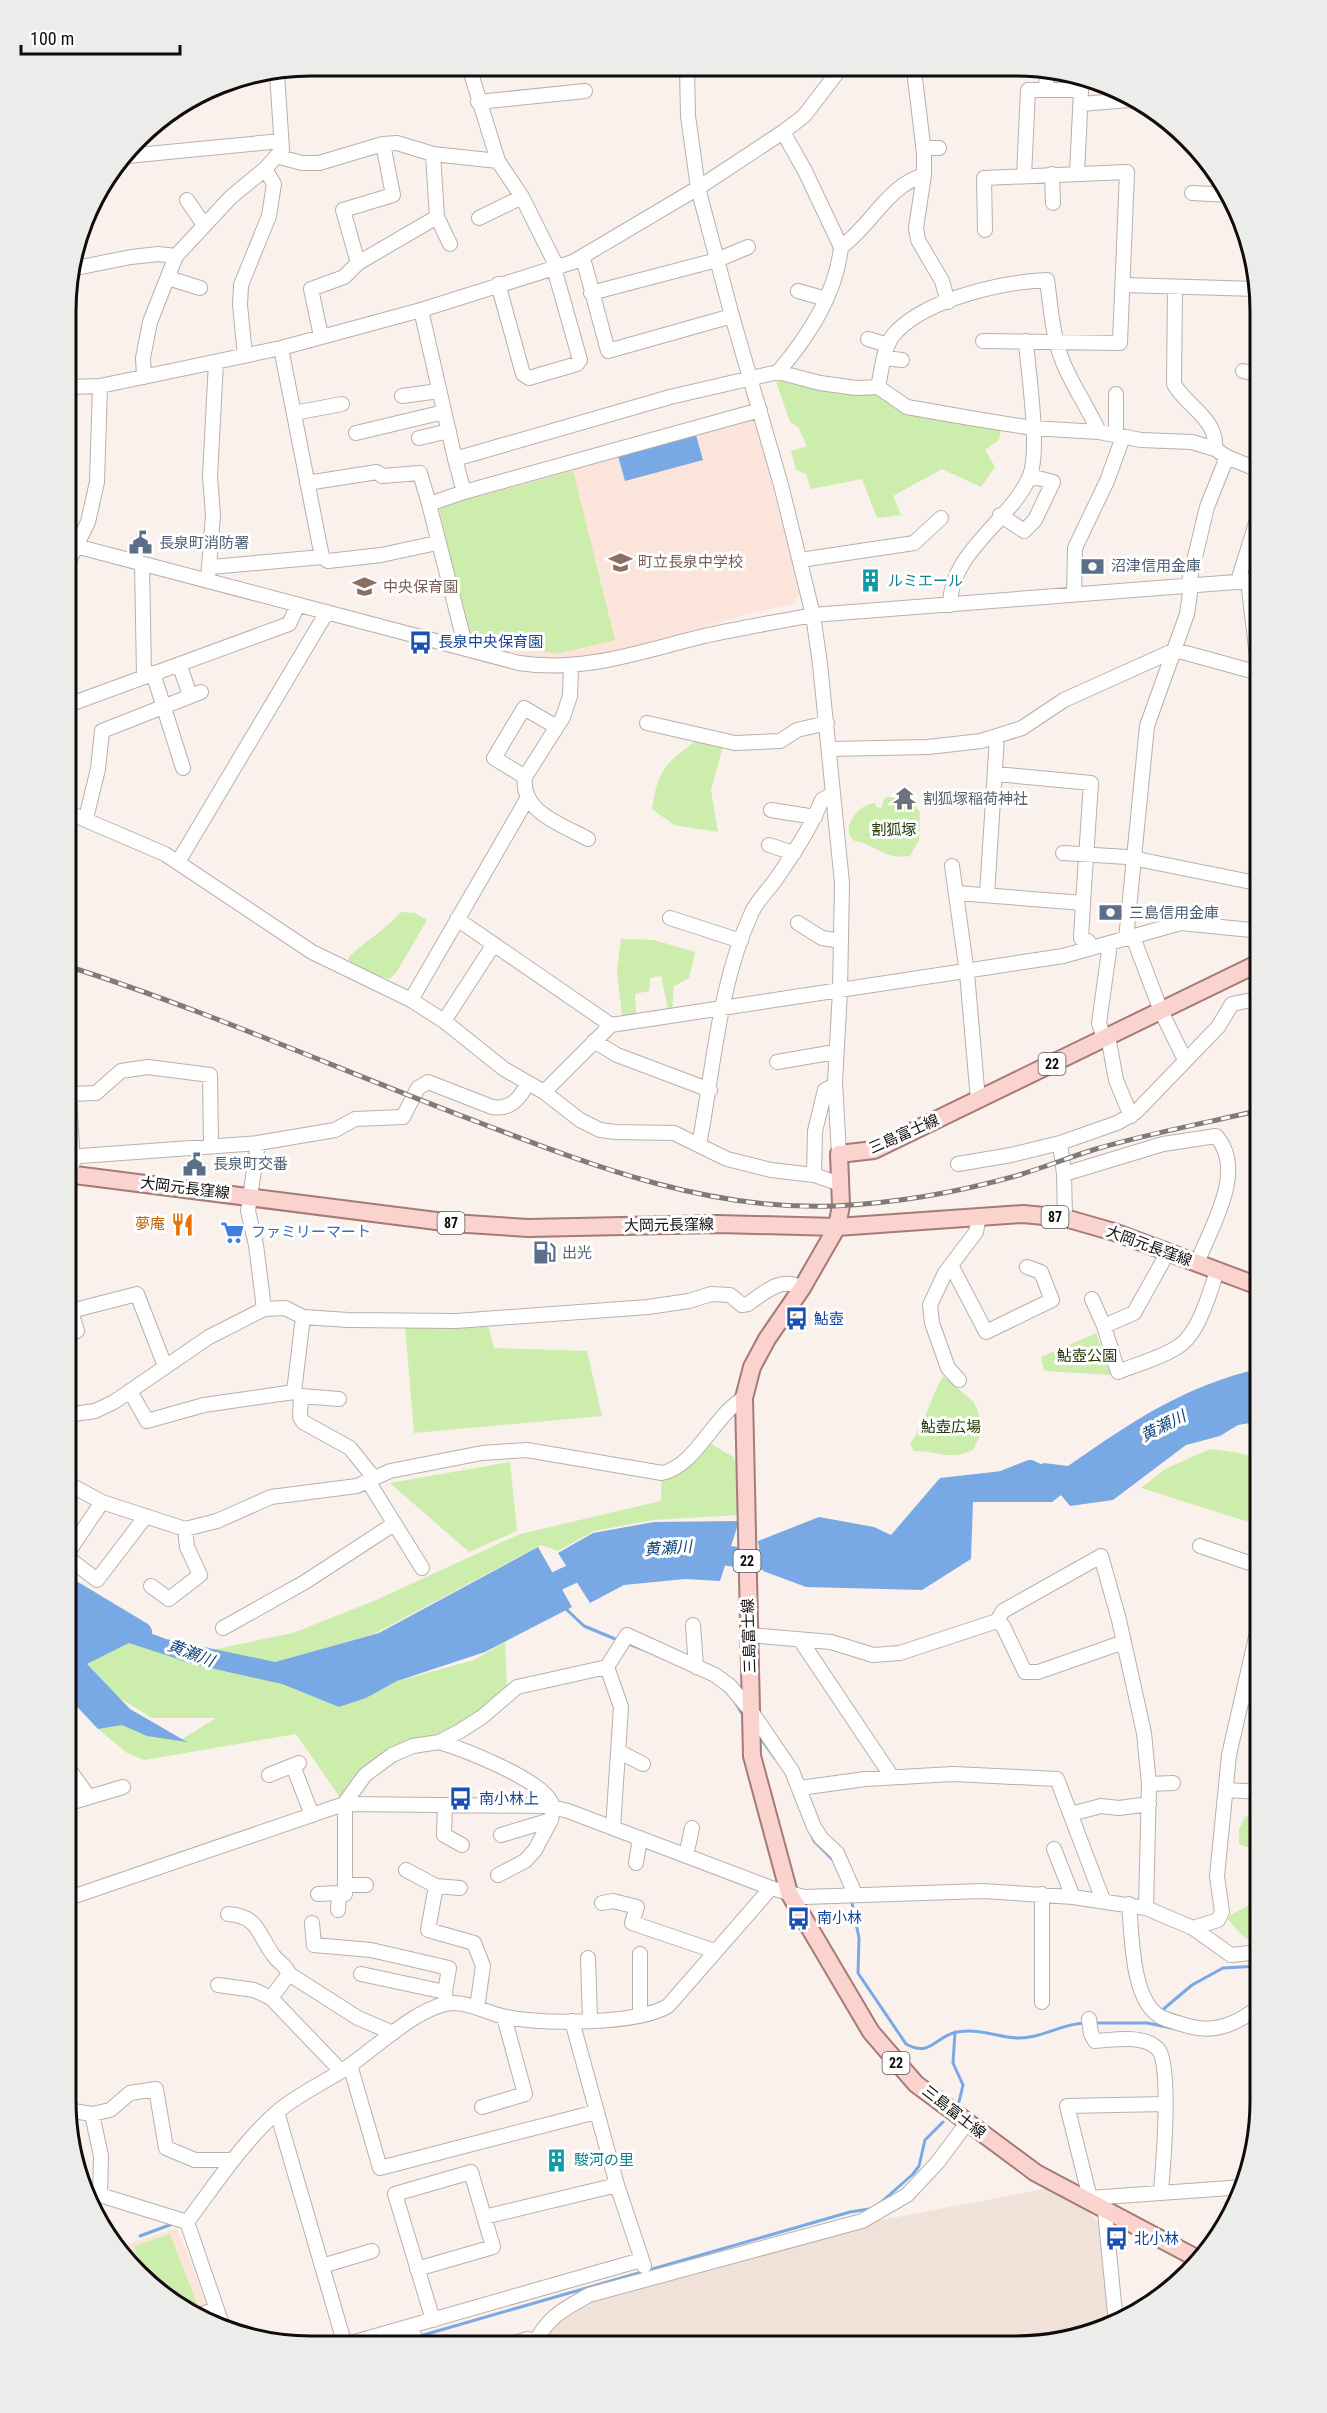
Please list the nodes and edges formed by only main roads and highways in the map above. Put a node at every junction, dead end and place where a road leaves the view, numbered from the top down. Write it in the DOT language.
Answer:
graph roads {
  1 [pos="1250,967"];
  2 [pos="76,1175"];
  3 [pos="837,1227"];
  4 [pos="1250,1283"];
  5 [pos="1193,2256"];
  1 -- 3 [label="main road, 三島富士線 / 22"];
  2 -- 3 [label="main road, 大岡元長窪線 / 87"];
  3 -- 4 [label="main road, 大岡元長窪線 / 87"];
  3 -- 5 [label="main road, 三島富士線 / 22"];
}
